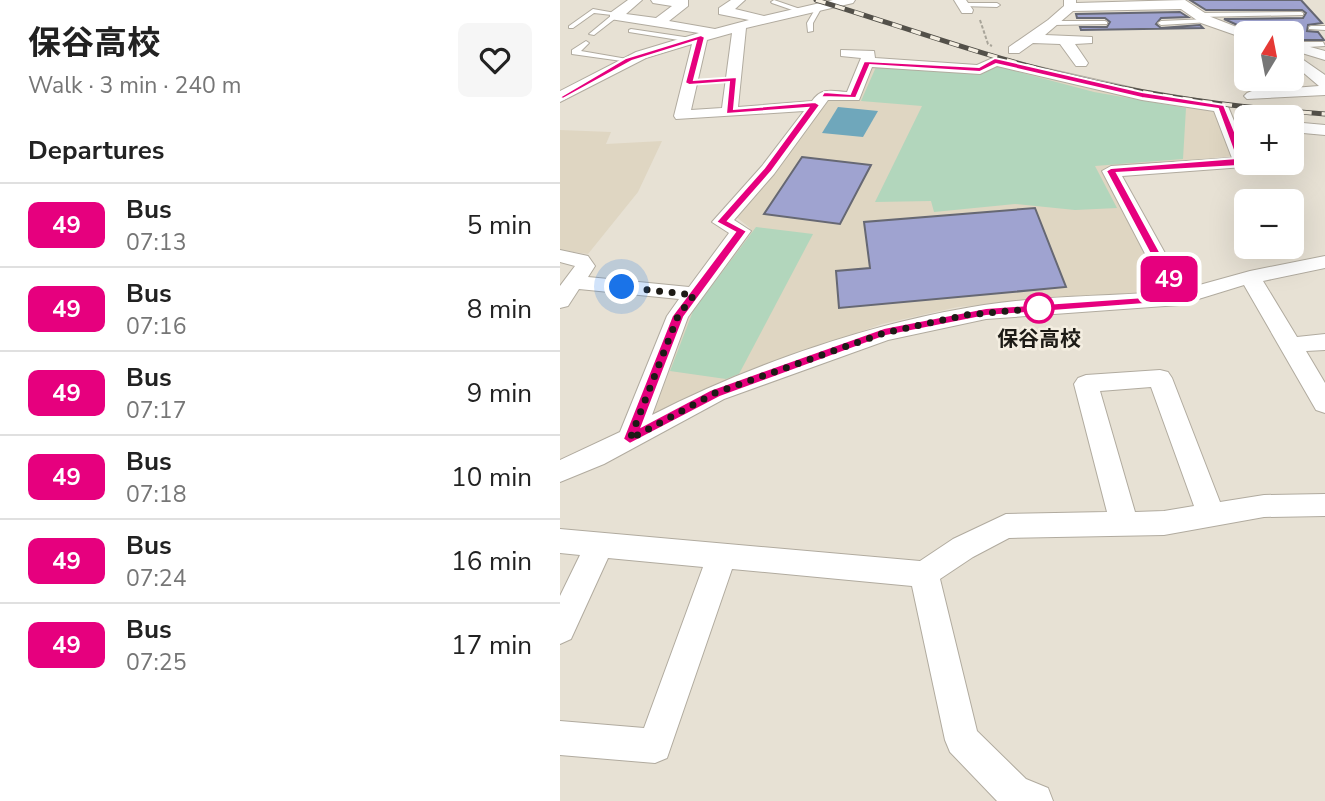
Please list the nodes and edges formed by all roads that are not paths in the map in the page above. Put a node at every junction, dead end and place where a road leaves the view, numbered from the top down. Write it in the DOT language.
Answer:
graph roads {
  1 [pos="636,0"];
  2 [pos="657,0"];
  3 [pos="739,0"];
  4 [pos="849,0"];
  5 [pos="774,2"];
  6 [pos="1179,2"];
  7 [pos="1070,3"];
  8 [pos="963,5"];
  9 [pos="997,5"];
  10 [pos="1235,5"];
  11 [pos="819,7"];
  12 [pos="801,11"];
  13 [pos="1240,14"];
  14 [pos="1301,14"];
  15 [pos="616,15"];
  16 [pos="1203,18"];
  17 [pos="767,19"];
  18 [pos="657,23"];
  19 [pos="1053,23"];
  20 [pos="1105,23"];
  21 [pos="1161,23"];
  22 [pos="740,26"];
  23 [pos="571,27"];
  24 [pos="1311,28"];
  25 [pos="1325,28"];
  26 [pos="1234,30"];
  27 [pos="631,31"];
  28 [pos="810,31"];
  29 [pos="718,32"];
  30 [pos="592,34"];
  31 [pos="696,38"];
  32 [pos="1030,39"];
  33 [pos="1064,39"];
  34 [pos="1087,40"];
  35 [pos="586,43"];
  36 [pos="1007,49"];
  37 [pos="1318,59"];
  38 [pos="629,60"];
  39 [pos="1081,63"];
  40 [pos="734,79"];
  41 [pos="689,83"];
  42 [pos="1325,83"];
  43 [pos="560,88"];
  44 [pos="577,90"];
  45 [pos="1325,90"];
  46 [pos="1252,96"];
  47 [pos="560,97"];
  48 [pos="815,105"];
  49 [pos="729,112"];
  50 [pos="1304,128"];
  51 [pos="1325,130"];
  52 [pos="560,256"];
  53 [pos="1325,262"];
  54 [pos="1250,277"];
  55 [pos="573,282"];
  56 [pos="694,295"];
  57 [pos="1179,298"];
  58 [pos="560,301"];
  59 [pos="1325,342"];
  60 [pos="1291,345"];
  61 [pos="1325,404"];
  62 [pos="630,439"];
  63 [pos="560,471"];
  64 [pos="1322,510"];
  65 [pos="1211,514"];
  66 [pos="1124,524"];
  67 [pos="560,541"];
  68 [pos="599,545"];
  69 [pos="722,555"];
  70 [pos="924,574"];
  71 [pos="560,629"];
  72 [pos="560,738"];
  73 [pos="1021,798"];
  1 -- 15 [label="street"];
  2 -- 18 [label="street"];
  3 -- 17 [label="street"];
  4 -- 11 [label="street"];
  5 -- 12 [label="lane"];
  6 -- 7 [label="street"];
  6 -- 16 [label="street"];
  7 -- 19 [label="street"];
  8 -- 9 [label="lane"];
  10 -- 13 [label="lane"];
  11 -- 12 [label="street"];
  11 -- 28 [label="lane"];
  12 -- 17 [label="street"];
  13 -- 14 [label="lane"];
  13 -- 16 [label="lane"];
  15 -- 18 [label="street"];
  15 -- 23 [label="lane"];
  15 -- 30 [label="lane"];
  16 -- 21 [label="lane"];
  16 -- 26 [label="street"];
  17 -- 22 [label="street"];
  18 -- 29 [label="street"];
  19 -- 20 [label="lane"];
  19 -- 32 [label="street"];
  22 -- 29 [label="street"];
  22 -- 40 [label="street"];
  24 -- 25 [label="lane"];
  27 -- 31 [label="lane"];
  29 -- 31 [label="street"];
  31 -- 38 [label="street"];
  31 -- 41 [label="street"];
  32 -- 33 [label="street"];
  32 -- 36 [label="street"];
  33 -- 34 [label="street"];
  33 -- 39 [label="street"];
  35 -- 38 [label="lane"];
  37 -- 42 [label="street"];
  38 -- 44 [label="street"];
  40 -- 41 [label="street"];
  40 -- 49 [label="street"];
  41 -- 49 [label="street"];
  43 -- 44 [label="lane"];
  44 -- 47 [label="street"];
  45 -- 46 [label="street"];
  48 -- 49 [label="street"];
  48 -- 56 [label="street"];
  48 -- 57 [label="street"];
  50 -- 51 [label="street"];
  52 -- 55 [label="street"];
  53 -- 54 [label="street"];
  54 -- 57 [label="street"];
  54 -- 60 [label="street"];
  55 -- 56 [label="street"];
  55 -- 58 [label="street"];
  56 -- 62 [label="street"];
  57 -- 62 [label="street"];
  59 -- 60 [label="street"];
  60 -- 61 [label="street"];
  62 -- 63 [label="street"];
  64 -- 65 [label="street"];
  65 -- 66 [label="street"];
  65 -- 66 [label="street"];
  66 -- 70 [label="street"];
  67 -- 68 [label="street"];
  68 -- 69 [label="street"];
  68 -- 71 [label="street"];
  69 -- 70 [label="street"];
  69 -- 72 [label="street"];
  70 -- 73 [label="street"];
}
